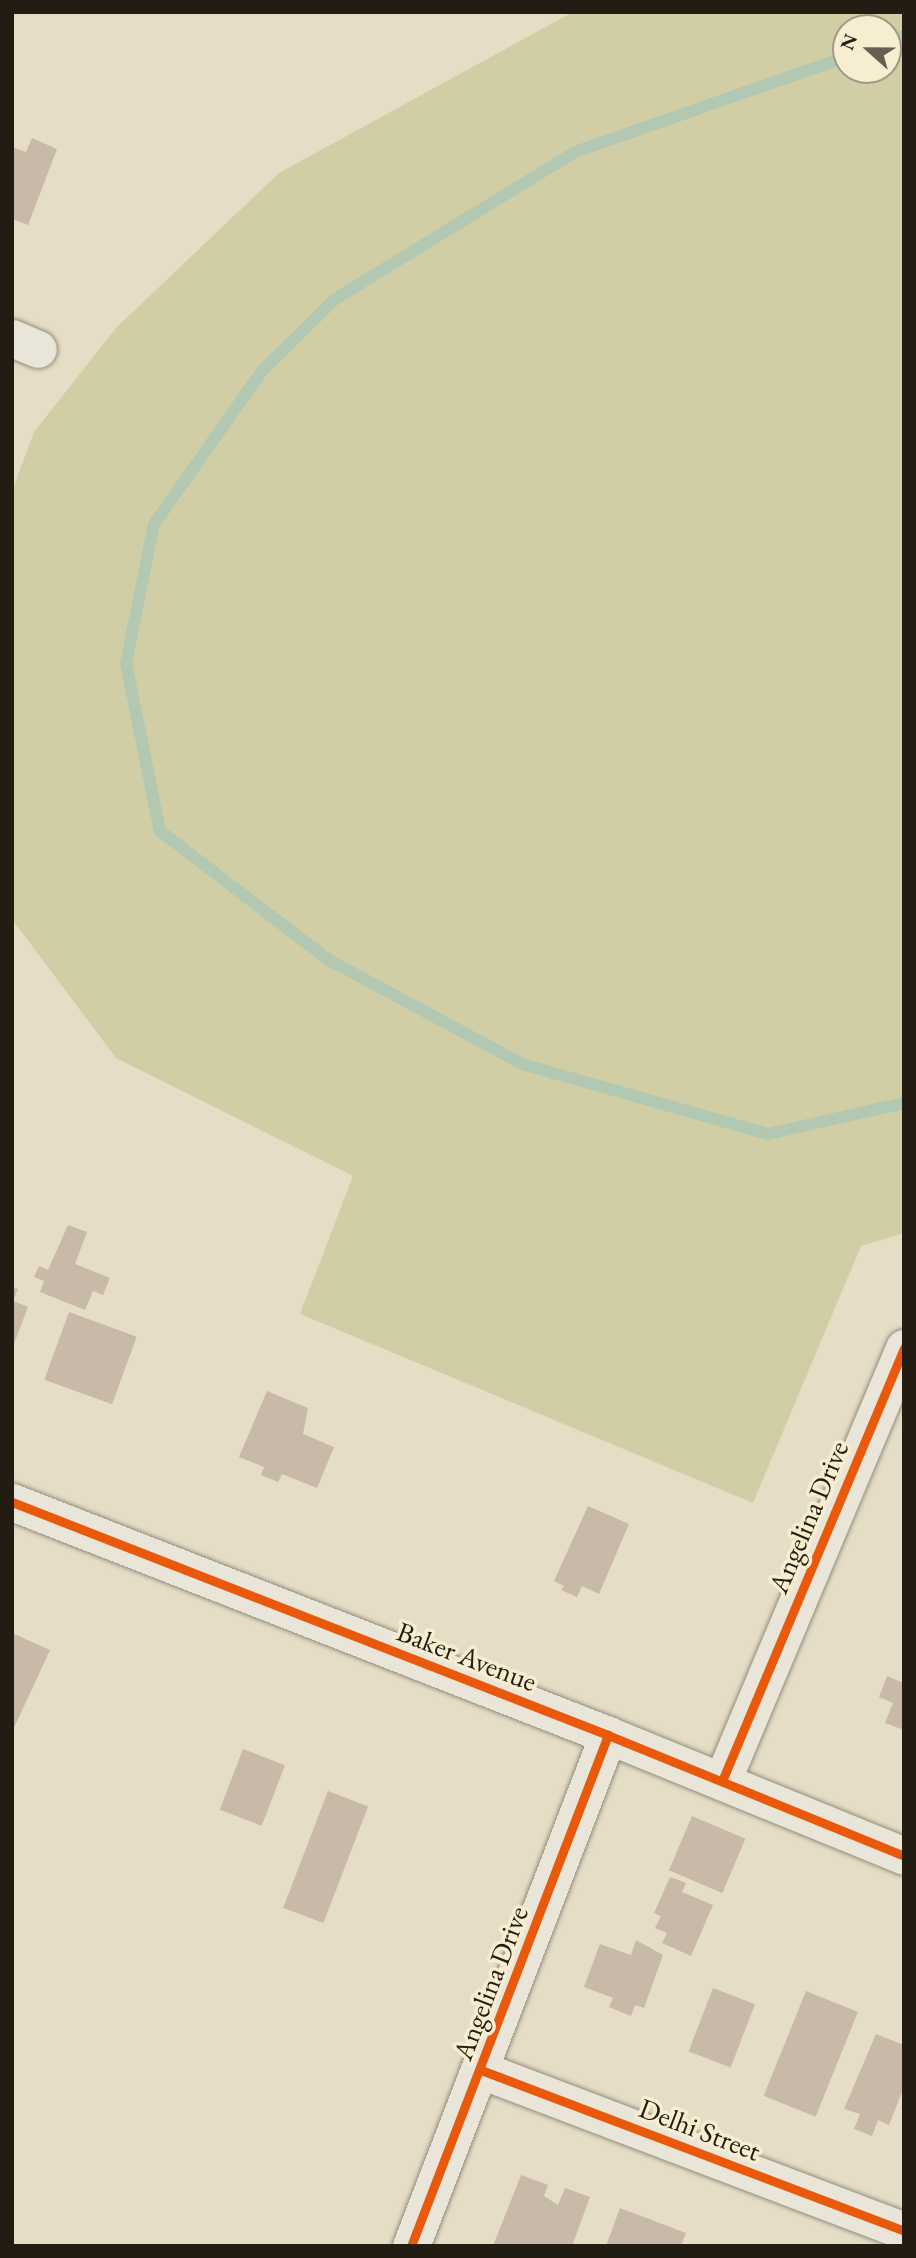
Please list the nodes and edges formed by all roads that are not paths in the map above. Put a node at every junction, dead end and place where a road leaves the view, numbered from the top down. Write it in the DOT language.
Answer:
graph roads {
  1 [pos="904,1348"];
  2 [pos="12,1502"];
  3 [pos="608,1735"];
  4 [pos="722,1781"];
  5 [pos="904,1856"];
  6 [pos="481,2070"];
  7 [pos="904,2231"];
  8 [pos="411,2246"];
  1 -- 4 [label="street, Angelina Drive"];
  2 -- 3 [label="street, Baker Avenue"];
  3 -- 4 [label="street, Baker Avenue"];
  3 -- 6 [label="street, Angelina Drive"];
  4 -- 5 [label="street, Baker Avenue"];
  6 -- 7 [label="street, Delhi Street"];
  6 -- 8 [label="street, Angelina Drive"];
}
